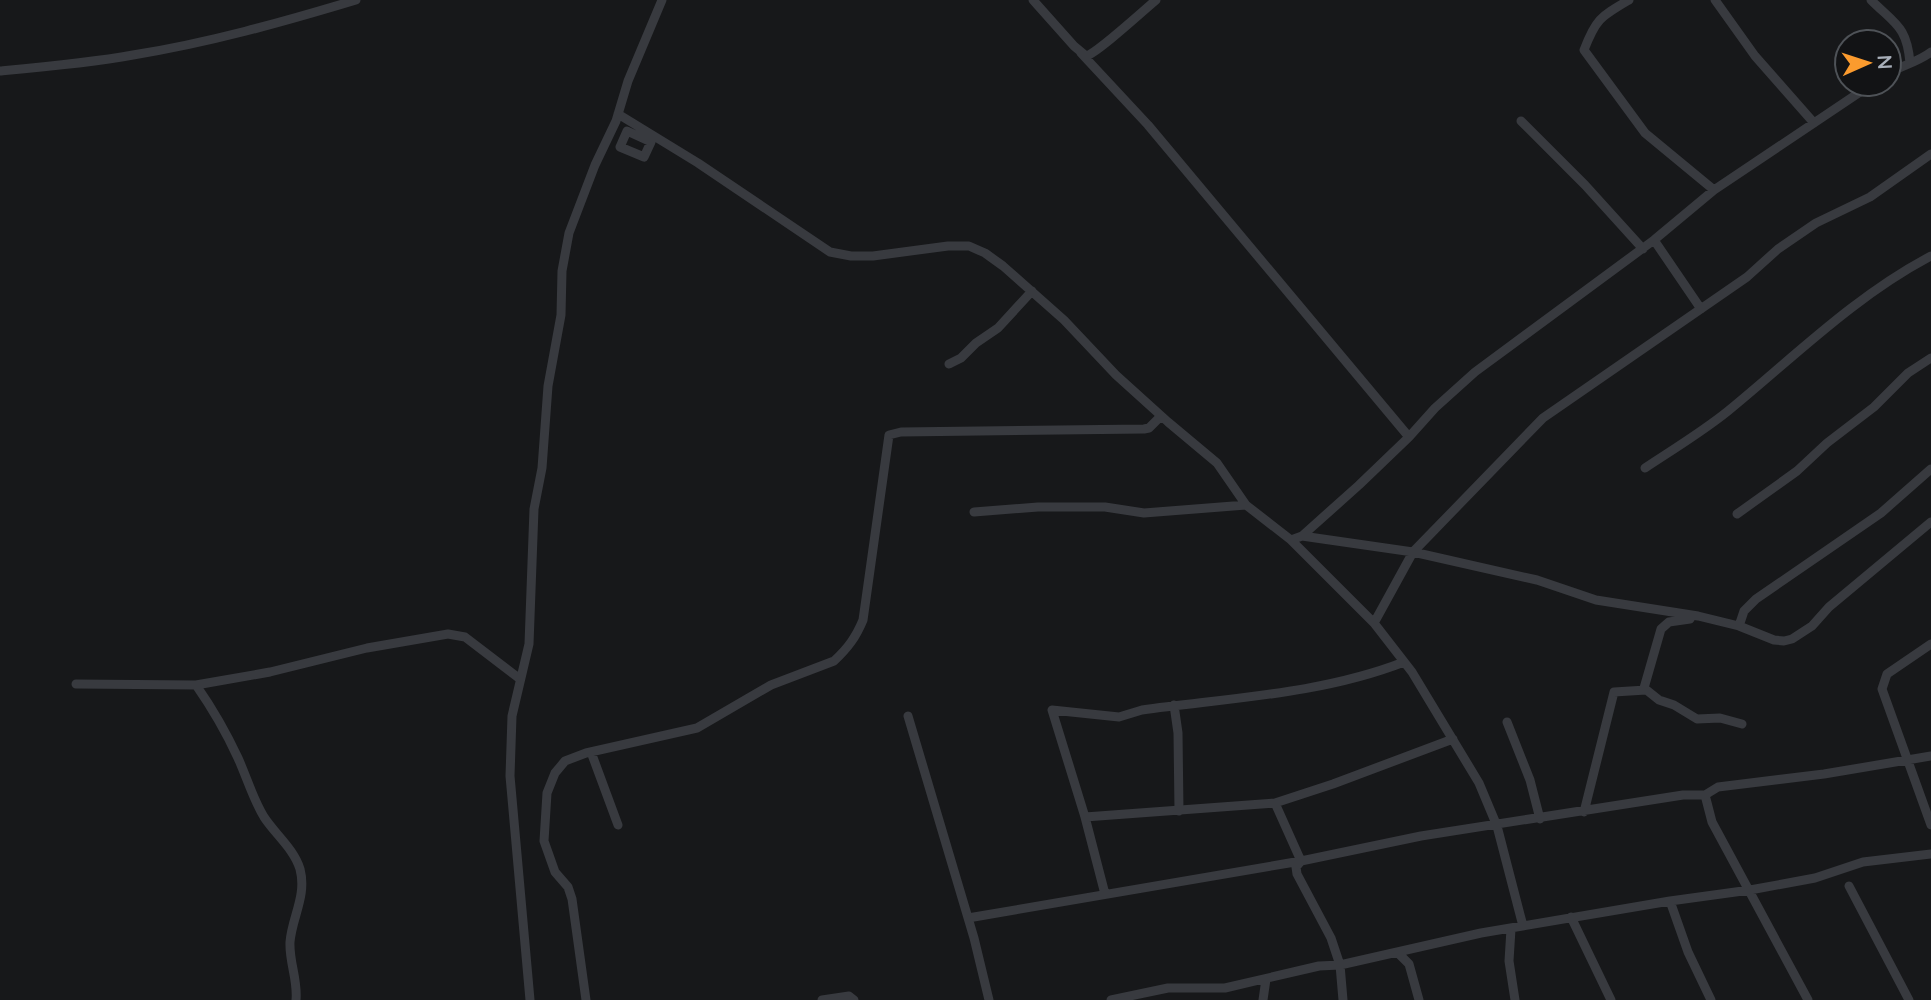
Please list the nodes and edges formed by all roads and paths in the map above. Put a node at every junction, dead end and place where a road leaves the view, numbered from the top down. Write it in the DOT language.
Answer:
graph roads {
  1 [pos="356,0"];
  2 [pos="662,0"];
  3 [pos="1033,0"];
  4 [pos="1156,0"];
  5 [pos="1629,0"];
  6 [pos="1715,0"];
  7 [pos="1871,0"];
  8 [pos="1931,52"];
  9 [pos="1081,53"];
  10 [pos="1910,63"];
  11 [pos="1903,66"];
  12 [pos="0,71"];
  13 [pos="1851,98"];
  14 [pos="618,114"];
  15 [pos="1521,121"];
  16 [pos="1814,123"];
  17 [pos="1931,154"];
  18 [pos="1714,190"];
  19 [pos="1654,240"];
  20 [pos="1643,248"];
  21 [pos="1931,256"];
  22 [pos="1032,291"];
  23 [pos="1701,309"];
  24 [pos="1931,358"];
  25 [pos="949,364"];
  26 [pos="1161,416"];
  27 [pos="1409,437"];
  28 [pos="1645,468"];
  29 [pos="1931,469"];
  30 [pos="1246,505"];
  31 [pos="974,512"];
  32 [pos="1737,514"];
  33 [pos="1931,522"];
  34 [pos="1301,536"];
  35 [pos="1290,540"];
  36 [pos="1412,552"];
  37 [pos="1702,617"];
  38 [pos="1374,622"];
  39 [pos="1739,626"];
  40 [pos="1931,644"];
  41 [pos="1404,662"];
  42 [pos="520,678"];
  43 [pos="76,684"];
  44 [pos="196,685"];
  45 [pos="1646,690"];
  46 [pos="1174,705"];
  47 [pos="908,716"];
  48 [pos="1507,722"];
  49 [pos="1742,724"];
  50 [pos="1453,739"];
  51 [pos="591,752"];
  52 [pos="1931,755"];
  53 [pos="1908,760"];
  54 [pos="1705,795"];
  55 [pos="1275,803"];
  56 [pos="1179,811"];
  57 [pos="1584,812"];
  58 [pos="1085,817"];
  59 [pos="1540,819"];
  60 [pos="618,825"];
  61 [pos="1931,825"];
  62 [pos="1497,826"];
  63 [pos="1931,854"];
  64 [pos="1301,860"];
  65 [pos="1849,886"];
  66 [pos="1750,890"];
  67 [pos="1105,894"];
  68 [pos="1670,901"];
  69 [pos="1572,917"];
  70 [pos="968,918"];
  71 [pos="1523,926"];
  72 [pos="1511,929"];
  73 [pos="1415,948"];
  74 [pos="1398,953"];
  75 [pos="1409,964"];
  76 [pos="1339,965"];
  77 [pos="1266,979"];
  78 [pos="296,1000"];
  79 [pos="530,1000"];
  80 [pos="586,1000"];
  81 [pos="822,1000"];
  82 [pos="854,1000"];
  83 [pos="989,1000"];
  84 [pos="1111,1000"];
  85 [pos="1263,1000"];
  86 [pos="1343,1000"];
  87 [pos="1419,1000"];
  88 [pos="1515,1000"];
  89 [pos="1611,1000"];
  90 [pos="1711,1000"];
  91 [pos="1808,1000"];
  92 [pos="1909,1000"];
  1 -- 12 [label="street"];
  2 -- 14 [label="street"];
  3 -- 9 [label="street"];
  4 -- 9 [label="street"];
  5 -- 18 [label="street"];
  6 -- 16 [label="street"];
  7 -- 10 [label="street"];
  8 -- 10 [label="street"];
  9 -- 27 [label="street"];
  10 -- 11 [label="street"];
  13 -- 16 [label="street"];
  14 -- 22 [label="street"];
  14 -- 42 [label="street"];
  15 -- 20 [label="street"];
  16 -- 18 [label="street"];
  17 -- 23 [label="street"];
  18 -- 19 [label="street"];
  19 -- 20 [label="street"];
  19 -- 23 [label="street"];
  20 -- 27 [label="street"];
  21 -- 28 [label="street"];
  22 -- 25 [label="street"];
  22 -- 26 [label="street"];
  23 -- 36 [label="street"];
  24 -- 32 [label="street"];
  26 -- 30 [label="street"];
  26 -- 51 [label="street"];
  27 -- 34 [label="street"];
  29 -- 39 [label="street"];
  30 -- 31 [label="street"];
  30 -- 35 [label="street"];
  33 -- 39 [label="street"];
  34 -- 35 [label="street"];
  34 -- 36 [label="street"];
  35 -- 38 [label="street"];
  36 -- 37 [label="street"];
  36 -- 38 [label="street"];
  37 -- 39 [label="street"];
  37 -- 45 [label="street"];
  38 -- 41 [label="street"];
  40 -- 53 [label="street"];
  41 -- 46 [label="street"];
  41 -- 50 [label="street"];
  42 -- 44 [label="street"];
  42 -- 79 [label="street"];
  43 -- 44 [label="street"];
  44 -- 78 [label="street"];
  45 -- 49 [label="street"];
  45 -- 57 [label="street"];
  46 -- 56 [label="street"];
  46 -- 58 [label="street"];
  47 -- 70 [label="street"];
  48 -- 59 [label="street"];
  50 -- 55 [label="street"];
  50 -- 62 [label="street"];
  51 -- 60 [label="street"];
  51 -- 80 [label="street"];
  52 -- 53 [label="street"];
  53 -- 54 [label="street"];
  53 -- 61 [label="street"];
  54 -- 57 [label="street"];
  54 -- 66 [label="street"];
  55 -- 56 [label="street"];
  55 -- 64 [label="street"];
  56 -- 58 [label="street"];
  57 -- 59 [label="street"];
  58 -- 67 [label="street"];
  59 -- 62 [label="street"];
  62 -- 64 [label="street"];
  62 -- 71 [label="street"];
  63 -- 66 [label="street"];
  64 -- 67 [label="street"];
  64 -- 76 [label="street"];
  65 -- 92 [label="street"];
  66 -- 68 [label="street"];
  66 -- 91 [label="street"];
  67 -- 70 [label="street"];
  68 -- 69 [label="street"];
  68 -- 90 [label="street"];
  69 -- 71 [label="street"];
  69 -- 89 [label="street"];
  70 -- 83 [label="street"];
  71 -- 72 [label="street"];
  72 -- 73 [label="street"];
  72 -- 88 [label="street"];
  73 -- 74 [label="street"];
  73 -- 75 [label="street"];
  74 -- 75 [label="street"];
  74 -- 76 [label="street"];
  75 -- 87 [label="street"];
  76 -- 77 [label="street"];
  76 -- 86 [label="street"];
  77 -- 84 [label="street"];
  77 -- 85 [label="street"];
  81 -- 82 [label="street"];
}
